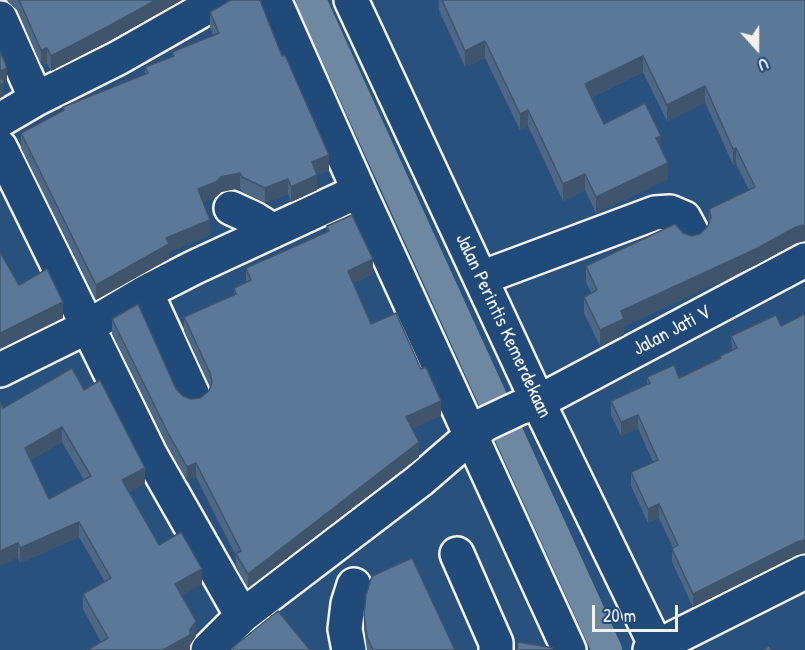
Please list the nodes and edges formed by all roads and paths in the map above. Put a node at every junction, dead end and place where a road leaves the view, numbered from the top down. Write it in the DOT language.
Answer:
graph roads {
  1 [pos="220,0"];
  2 [pos="274,0"];
  3 [pos="351,0"];
  4 [pos="0,18"];
  5 [pos="36,99"];
  6 [pos="0,120"];
  7 [pos="0,147"];
  8 [pos="359,191"];
  9 [pos="231,208"];
  10 [pos="272,230"];
  11 [pos="692,232"];
  12 [pos="805,260"];
  13 [pos="481,278"];
  14 [pos="716,284"];
  15 [pos="146,292"];
  16 [pos="87,327"];
  17 [pos="0,370"];
  18 [pos="193,395"];
  19 [pos="530,400"];
  20 [pos="478,430"];
  21 [pos="457,554"];
  22 [pos="805,572"];
  23 [pos="354,585"];
  24 [pos="242,616"];
  25 [pos="655,649"];
  26 [pos="208,650"];
  27 [pos="349,650"];
  28 [pos="496,650"];
  29 [pos="569,650"];
  1 -- 5 [label="street"];
  2 -- 8 [label="street"];
  3 -- 13 [label="street, Jalan Perintis Kemerdekaan"];
  4 -- 5 [label="street"];
  5 -- 6 [label="street"];
  7 -- 16 [label="street"];
  8 -- 10 [label="street"];
  8 -- 20 [label="street"];
  9 -- 10 [label="street"];
  10 -- 15 [label="street"];
  11 -- 13 [label="street"];
  12 -- 19 [label="street, Jalan Jati V"];
  13 -- 19 [label="street, Jalan Perintis Kemerdekaan"];
  14 -- 19 [label="street"];
  15 -- 16 [label="street"];
  15 -- 18 [label="street"];
  16 -- 17 [label="street"];
  16 -- 24 [label="street"];
  19 -- 20 [label="street"];
  19 -- 25 [label="street, Jalan Perintis Kemerdekaan"];
  20 -- 24 [label="street"];
  20 -- 29 [label="street"];
  21 -- 28 [label="street"];
  22 -- 25 [label="street"];
  23 -- 27 [label="street"];
  24 -- 26 [label="street"];
}
